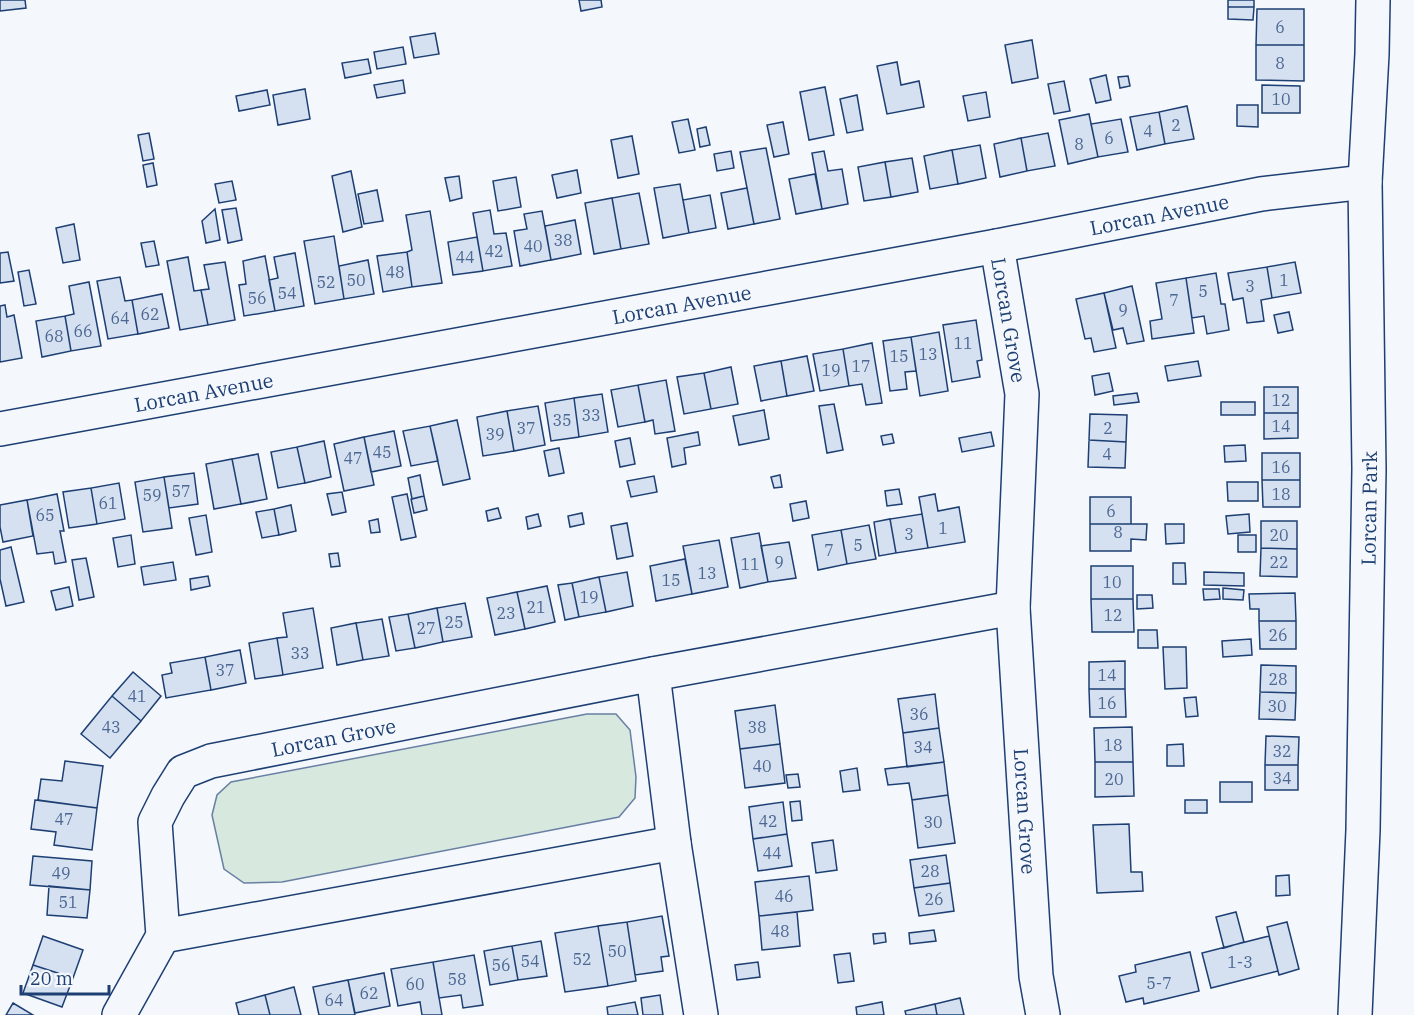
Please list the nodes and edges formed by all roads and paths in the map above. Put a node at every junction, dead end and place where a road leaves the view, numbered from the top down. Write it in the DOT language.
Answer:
graph roads {
  1 [pos="1373,0"];
  2 [pos="1365,182"];
  3 [pos="998,246"];
  4 [pos="0,429"];
  5 [pos="1013,608"];
  6 [pos="653,674"];
  7 [pos="674,843"];
  8 [pos="163,936"];
  9 [pos="119,1015"];
  10 [pos="701,1015"];
  11 [pos="1043,1015"];
  12 [pos="1355,1015"];
  1 -- 2 [label="street, Lorcan Park"];
  2 -- 3 [label="street, Lorcan Avenue"];
  2 -- 12 [label="street, Lorcan Park"];
  3 -- 4 [label="street, Lorcan Avenue"];
  3 -- 5 [label="street, Lorcan Grove"];
  5 -- 6 [label="street, Lorcan Grove"];
  5 -- 11 [label="street, Lorcan Grove"];
  6 -- 7 [label="street"];
  6 -- 8 [label="street, Lorcan Grove"];
  7 -- 8 [label="street"];
  7 -- 10 [label="street"];
  8 -- 9 [label="street"];
}
